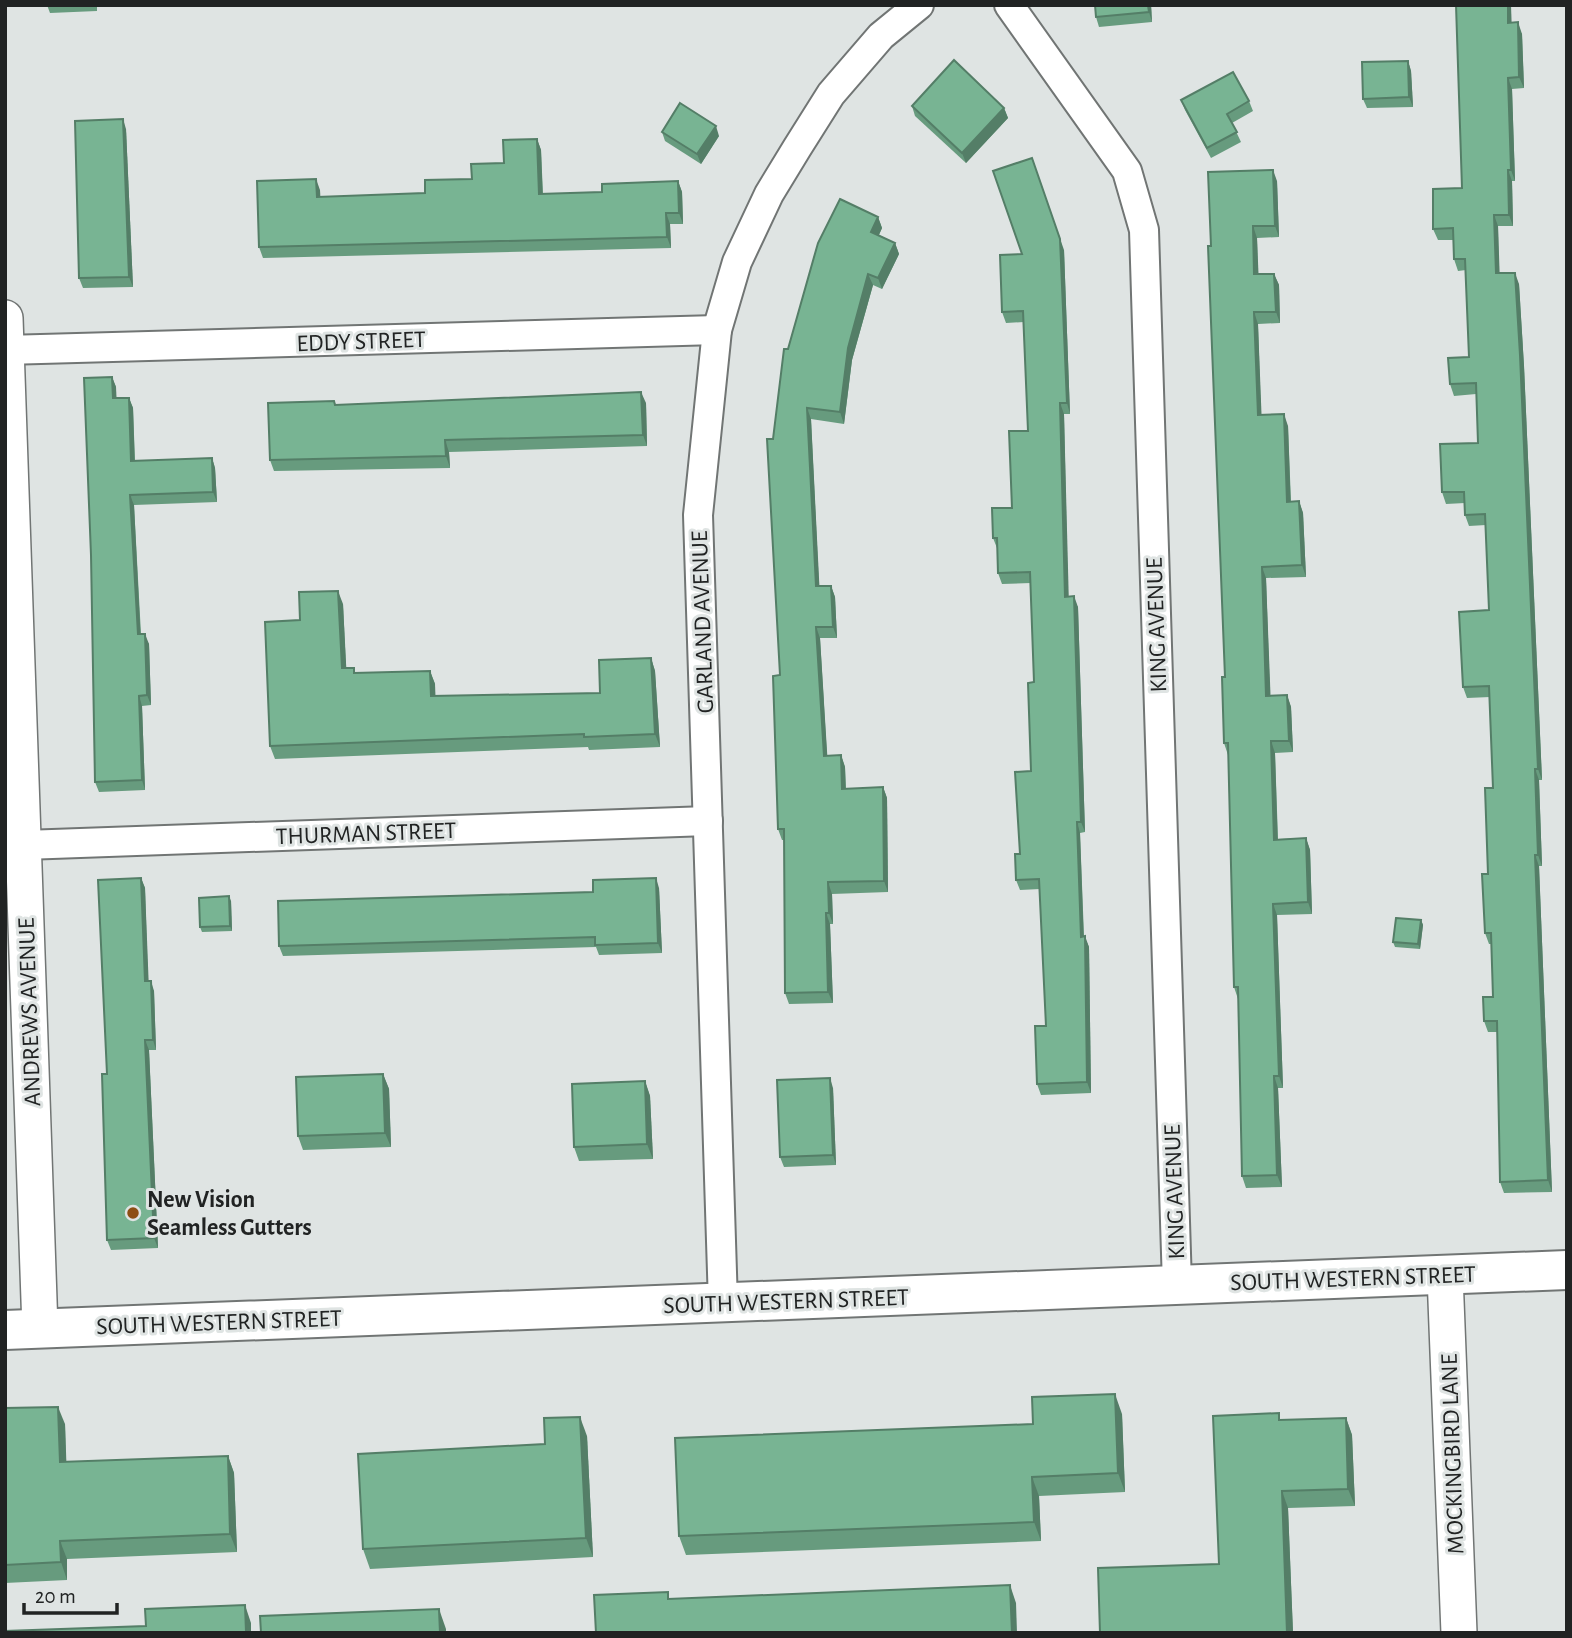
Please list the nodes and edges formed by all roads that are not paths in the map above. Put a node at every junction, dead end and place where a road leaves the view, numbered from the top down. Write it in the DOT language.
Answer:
graph roads {
  1 [pos="919,5"];
  2 [pos="1009,5"];
  3 [pos="717,330"];
  4 [pos="6,339"];
  5 [pos="708,821"];
  6 [pos="24,845"];
  7 [pos="1567,1270"];
  8 [pos="1445,1275"];
  9 [pos="1177,1285"];
  10 [pos="723,1304"];
  11 [pos="23,1329"];
  12 [pos="1459,1633"];
  1 -- 3 [label="street, GARLAND AVENUE"];
  2 -- 9 [label="street, KING AVENUE"];
  3 -- 4 [label="street, EDDY STREET"];
  3 -- 5 [label="street, GARLAND AVENUE"];
  4 -- 6 [label="street, ANDREWS AVENUE"];
  5 -- 6 [label="street, THURMAN STREET"];
  5 -- 10 [label="street, GARLAND AVENUE"];
  6 -- 11 [label="street, ANDREWS AVENUE"];
  7 -- 8 [label="main road, SOUTH WESTERN STREET"];
  8 -- 9 [label="main road, SOUTH WESTERN STREET"];
  8 -- 12 [label="street, MOCKINGBIRD LANE"];
  9 -- 10 [label="main road, SOUTH WESTERN STREET"];
  10 -- 11 [label="main road, SOUTH WESTERN STREET"];
}
